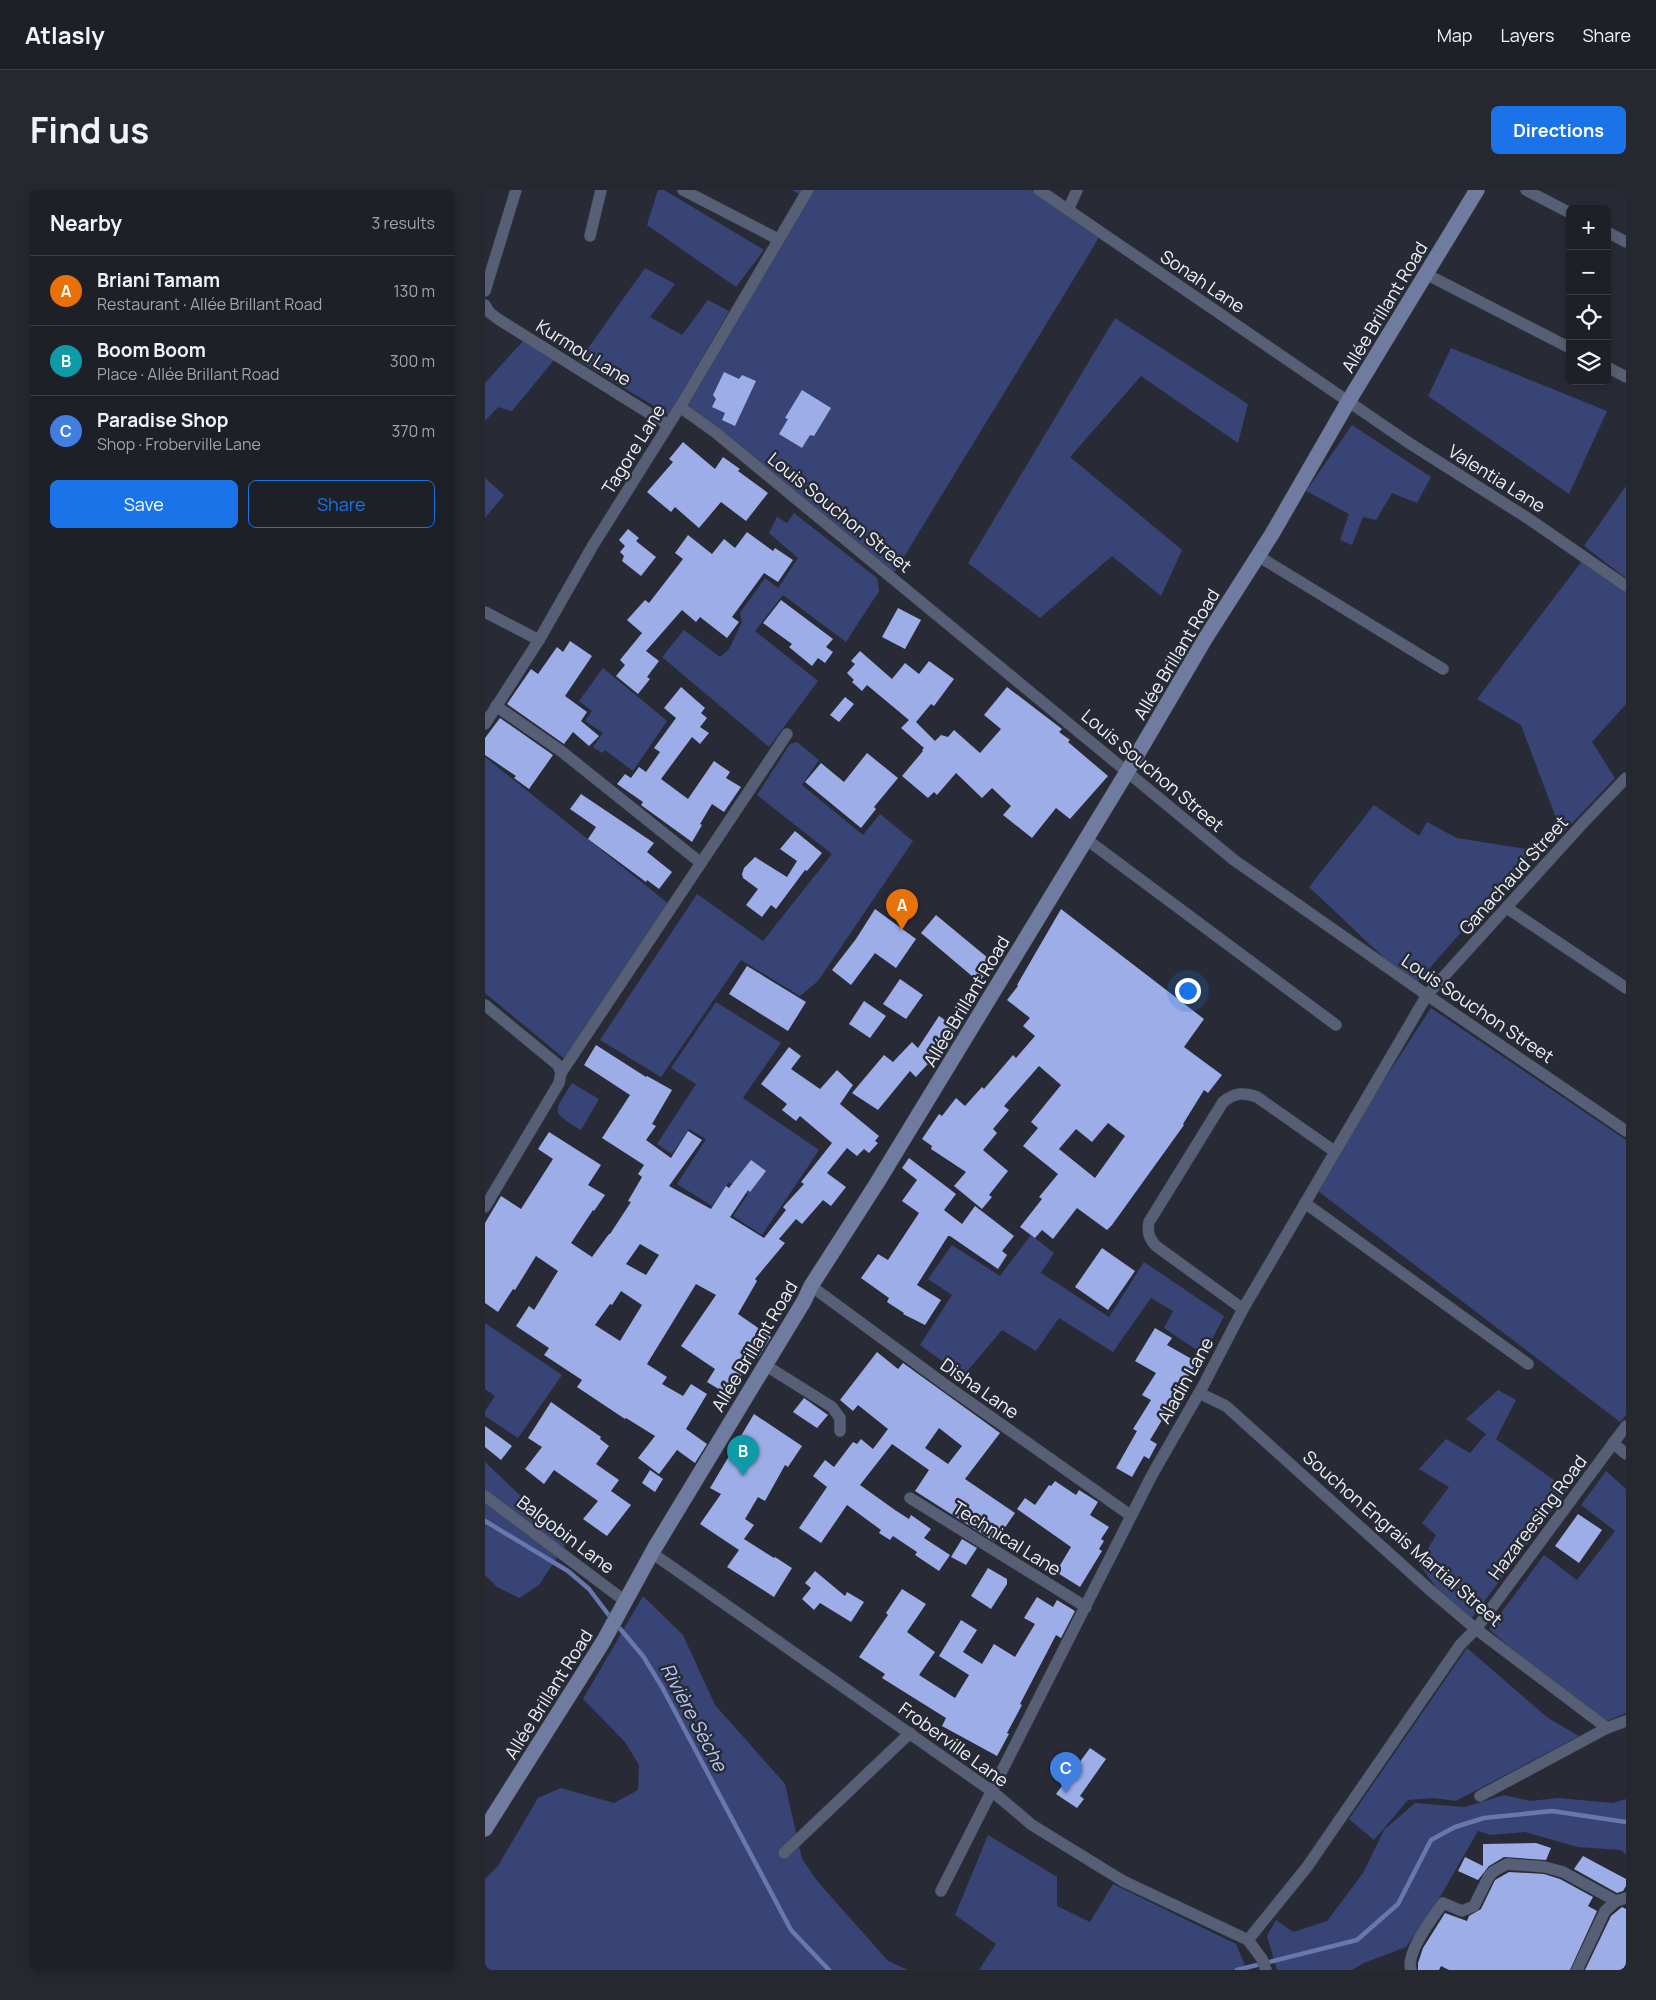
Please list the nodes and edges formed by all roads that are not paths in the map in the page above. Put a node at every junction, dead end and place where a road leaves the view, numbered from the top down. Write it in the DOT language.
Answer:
graph roads {
  1 [pos="516,190"];
  2 [pos="601,190"];
  3 [pos="683,190"];
  4 [pos="808,190"];
  5 [pos="1039,190"];
  6 [pos="1077,190"];
  7 [pos="1477,190"];
  8 [pos="1526,190"];
  9 [pos="1068,210"];
  10 [pos="1566,211"];
  11 [pos="1611,234"];
  12 [pos="590,236"];
  13 [pos="778,241"];
  14 [pos="1626,242"];
  15 [pos="1426,274"];
  16 [pos="485,291"];
  17 [pos="485,304"];
  18 [pos="1566,346"];
  19 [pos="1611,369"];
  20 [pos="1626,377"];
  21 [pos="1351,404"];
  22 [pos="680,407"];
  23 [pos="668,425"];
  24 [pos="1258,556"];
  25 [pos="1626,586"];
  26 [pos="485,612"];
  27 [pos="539,640"];
  28 [pos="1443,669"];
  29 [pos="496,706"];
  30 [pos="485,724"];
  31 [pos="787,734"];
  32 [pos="1127,772"];
  33 [pos="1626,778"];
  34 [pos="1086,839"];
  35 [pos="701,863"];
  36 [pos="1507,908"];
  37 [pos="1626,988"];
  38 [pos="1427,995"];
  39 [pos="485,1005"];
  40 [pos="1337,1025"];
  41 [pos="561,1073"];
  42 [pos="1626,1131"];
  43 [pos="1334,1152"];
  44 [pos="1305,1203"];
  45 [pos="485,1206"];
  46 [pos="811,1286"];
  47 [pos="1243,1309"];
  48 [pos="1528,1364"];
  49 [pos="765,1365"];
  50 [pos="1199,1393"];
  51 [pos="1626,1426"];
  52 [pos="840,1431"];
  53 [pos="1613,1443"];
  54 [pos="1626,1454"];
  55 [pos="485,1496"];
  56 [pos="910,1498"];
  57 [pos="1130,1515"];
  58 [pos="652,1553"];
  59 [pos="624,1603"];
  60 [pos="1086,1606"];
  61 [pos="1476,1629"];
  62 [pos="1626,1720"];
  63 [pos="1607,1728"];
  64 [pos="910,1733"];
  65 [pos="993,1792"];
  66 [pos="1480,1796"];
  67 [pos="485,1830"];
  68 [pos="784,1853"];
  69 [pos="941,1891"];
  70 [pos="1621,1900"];
  71 [pos="1248,1940"];
  72 [pos="1264,1964"];
  73 [pos="1411,1970"];
  74 [pos="1577,1970"];
  1 -- 16 [label="street"];
  2 -- 12 [label="street"];
  3 -- 13 [label="street"];
  4 -- 13 [label="street, Tagore Lane"];
  5 -- 9 [label="street, Sonah Lane"];
  6 -- 9 [label="street"];
  7 -- 15 [label="main road, Allée Brillant Road"];
  8 -- 10 [label="street"];
  9 -- 21 [label="street, Sonah Lane"];
  11 -- 14 [label="street"];
  13 -- 22 [label="street, Tagore Lane"];
  15 -- 18 [label="street"];
  15 -- 21 [label="main road, Allée Brillant Road"];
  17 -- 23 [label="street, Kurmou Lane"];
  19 -- 20 [label="street"];
  21 -- 24 [label="main road, Allée Brillant Road"];
  21 -- 25 [label="street, Valentia Lane"];
  22 -- 23 [label="street, Tagore Lane"];
  22 -- 32 [label="street, Louis Souchon Street"];
  23 -- 27 [label="street, Tagore Lane"];
  24 -- 28 [label="street"];
  24 -- 32 [label="main road, Allée Brillant Road"];
  26 -- 27 [label="street"];
  27 -- 29 [label="street, Tagore Lane"];
  29 -- 30 [label="street, Tagore Lane"];
  29 -- 35 [label="street"];
  31 -- 35 [label="street"];
  32 -- 34 [label="main road, Allée Brillant Road"];
  32 -- 38 [label="street, Louis Souchon Street"];
  33 -- 36 [label="street, Ganachaud Street"];
  34 -- 40 [label="street"];
  34 -- 46 [label="main road, Allée Brillant Road"];
  35 -- 41 [label="street"];
  36 -- 37 [label="street"];
  36 -- 38 [label="street, Ganachaud Street"];
  38 -- 42 [label="street, Louis Souchon Street"];
  38 -- 43 [label="street, Aladin Lane"];
  39 -- 41 [label="street"];
  41 -- 45 [label="street"];
  43 -- 44 [label="street, Aladin Lane"];
  43 -- 47 [label="street"];
  44 -- 47 [label="street, Aladin Lane"];
  44 -- 48 [label="street"];
  46 -- 49 [label="main road, Allée Brillant Road"];
  46 -- 57 [label="street, Disha Lane"];
  47 -- 50 [label="street, Aladin Lane"];
  49 -- 52 [label="street"];
  49 -- 58 [label="main road, Allée Brillant Road"];
  50 -- 57 [label="street, Aladin Lane"];
  50 -- 61 [label="street, Souchon Engrais Martial Street"];
  51 -- 53 [label="street, Hazareesing Road"];
  53 -- 54 [label="street"];
  53 -- 61 [label="street, Hazareesing Road"];
  55 -- 59 [label="street, Balgobin Lane"];
  56 -- 60 [label="street, Technical Lane"];
  57 -- 60 [label="street, Aladin Lane"];
  58 -- 59 [label="main road, Allée Brillant Road"];
  58 -- 64 [label="street, Froberville Lane"];
  59 -- 67 [label="main road, Allée Brillant Road"];
  60 -- 65 [label="street, Aladin Lane"];
  61 -- 63 [label="street, Souchon Engrais Martial Street"];
  61 -- 71 [label="street, Hazareesing Road"];
  62 -- 63 [label="street"];
  63 -- 66 [label="street"];
  64 -- 65 [label="street, Froberville Lane"];
  64 -- 68 [label="street"];
  65 -- 69 [label="street, Aladin Lane"];
  65 -- 71 [label="street, Froberville Lane"];
  70 -- 73 [label="street"];
  70 -- 74 [label="street"];
  71 -- 72 [label="street"];
}
